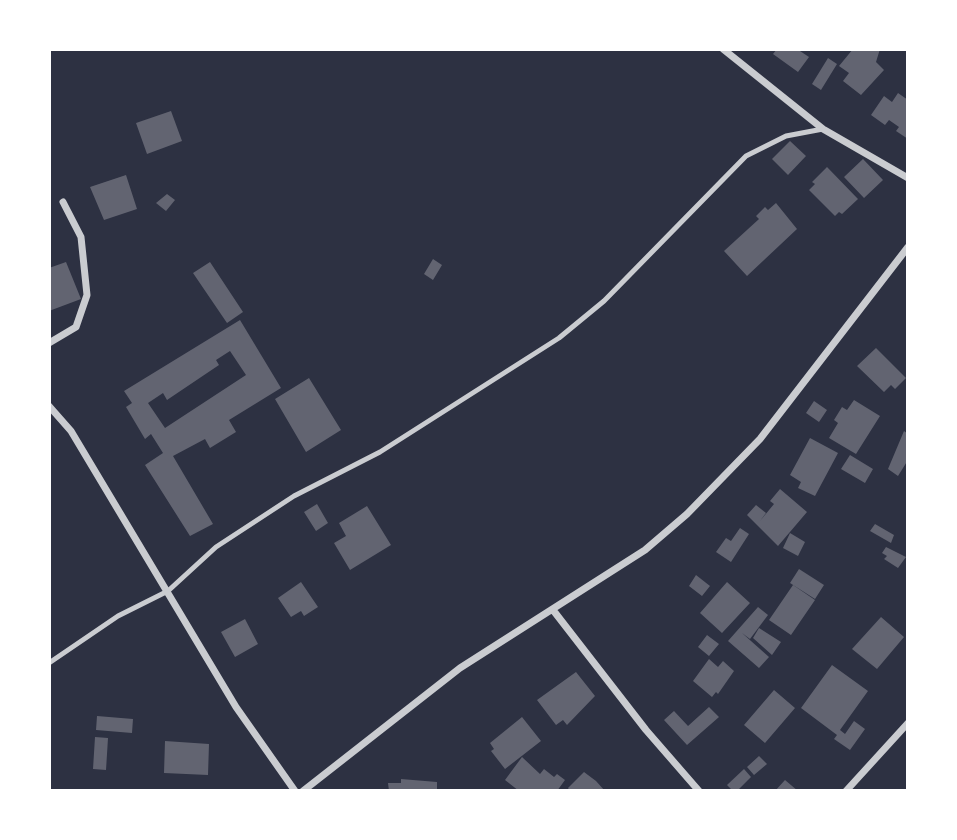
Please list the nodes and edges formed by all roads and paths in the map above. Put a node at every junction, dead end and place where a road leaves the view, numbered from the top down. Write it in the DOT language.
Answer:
graph roads {
  1 [pos="723,49"];
  2 [pos="823,129"];
  3 [pos="908,178"];
  4 [pos="63,202"];
  5 [pos="908,247"];
  6 [pos="905,260"];
  7 [pos="49,342"];
  8 [pos="49,406"];
  9 [pos="168,590"];
  10 [pos="553,610"];
  11 [pos="49,663"];
  12 [pos="908,723"];
  13 [pos="295,791"];
  14 [pos="303,791"];
  15 [pos="699,791"];
  16 [pos="846,791"];
  1 -- 2 [label="street"];
  2 -- 3 [label="street"];
  2 -- 9 [label="lane"];
  4 -- 7 [label="street"];
  5 -- 6 [label="street"];
  6 -- 10 [label="street"];
  8 -- 9 [label="street"];
  9 -- 11 [label="lane"];
  9 -- 13 [label="street"];
  10 -- 14 [label="street"];
  10 -- 15 [label="street"];
  12 -- 16 [label="street"];
}
